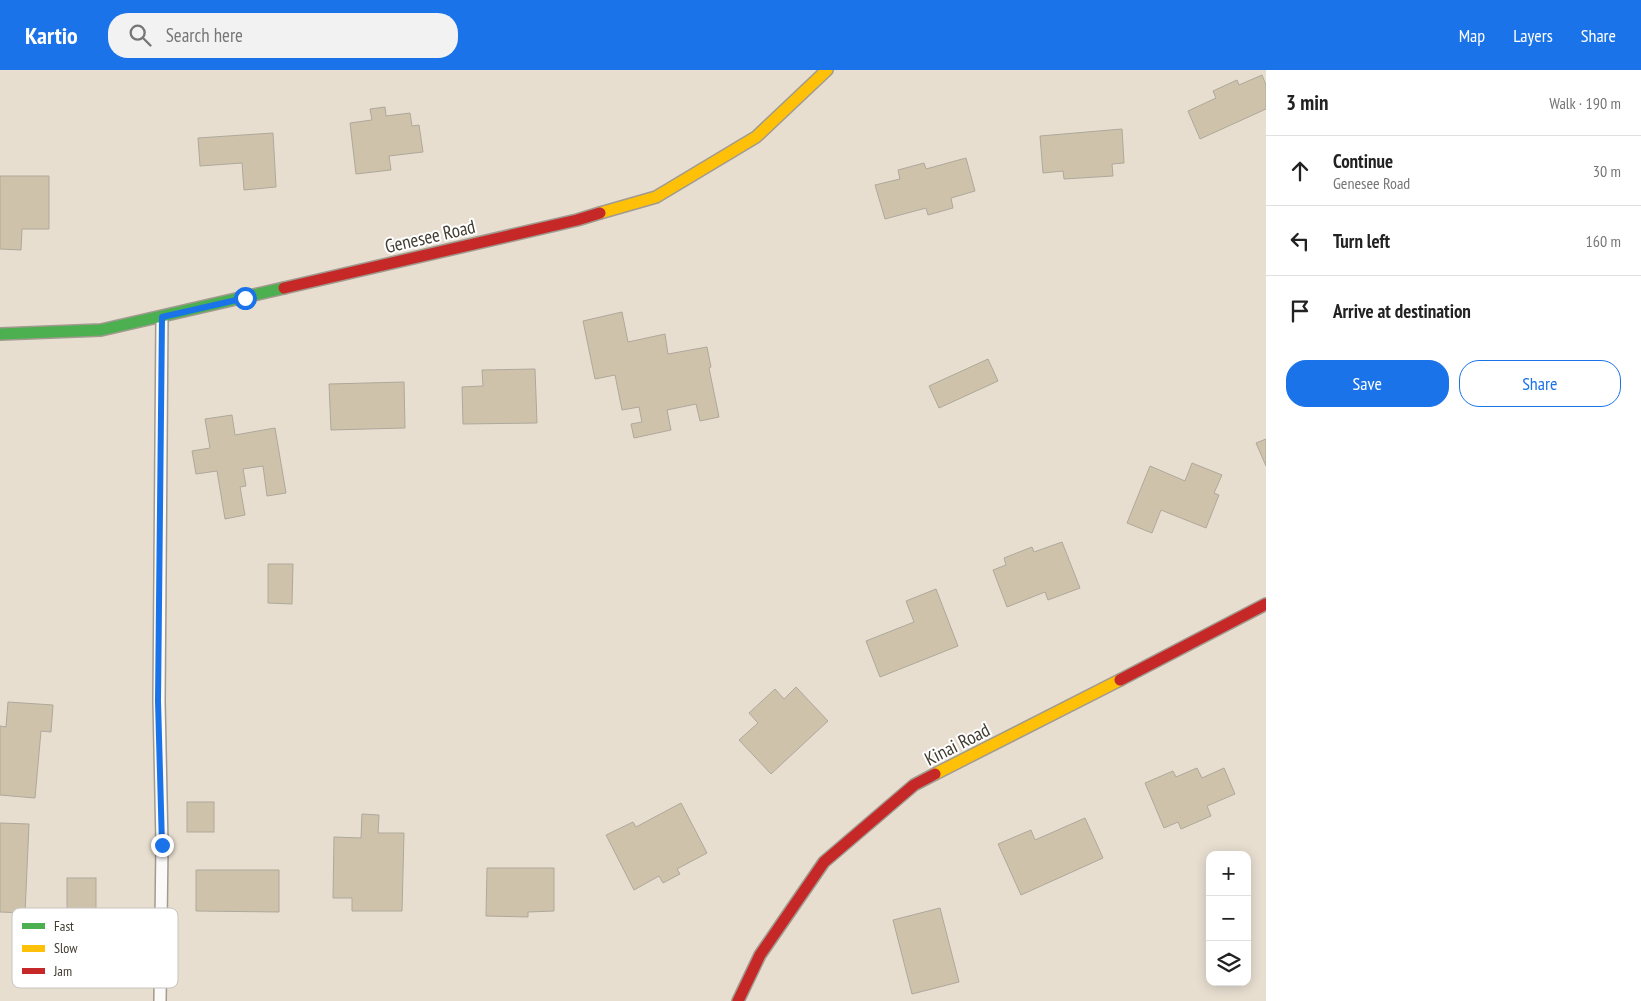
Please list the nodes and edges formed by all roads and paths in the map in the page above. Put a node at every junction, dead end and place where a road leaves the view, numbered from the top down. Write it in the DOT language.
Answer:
graph roads {
  1 [pos="827,70"];
  2 [pos="162,317"];
  3 [pos="0,334"];
  4 [pos="1266,604"];
  5 [pos="161,908"];
  6 [pos="160,988"];
  7 [pos="160,1001"];
  8 [pos="738,1001"];
  1 -- 2 [label="street, Genesee Road"];
  2 -- 3 [label="street, Genesee Road"];
  2 -- 5 [label="lane"];
  4 -- 8 [label="street, Kinai Road"];
  6 -- 7 [label="lane"];
}
